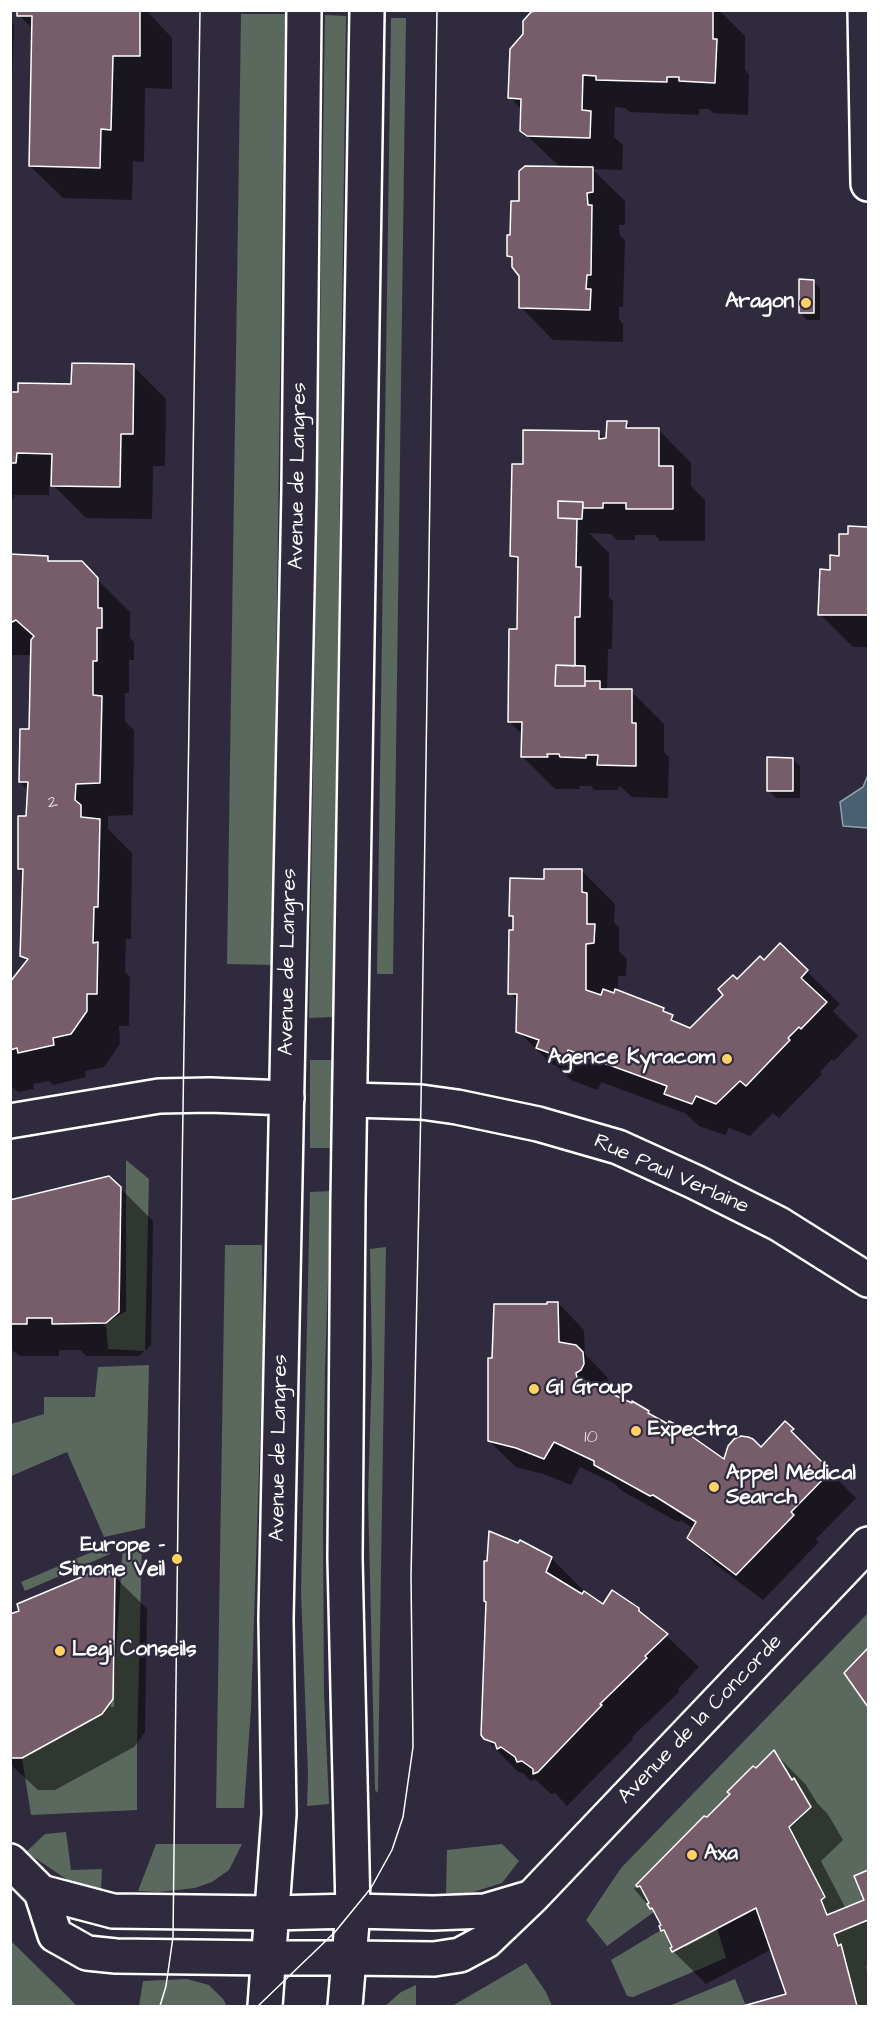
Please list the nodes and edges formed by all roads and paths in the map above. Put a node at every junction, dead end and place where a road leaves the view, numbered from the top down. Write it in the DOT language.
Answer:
graph roads {
  1 [pos="304,10"];
  2 [pos="367,10"];
  3 [pos="865,10"];
  4 [pos="868,184"];
  5 [pos="287,1098"];
  6 [pos="350,1100"];
  7 [pos="10,1121"];
  8 [pos="868,1280"];
  9 [pos="868,1544"];
  10 [pos="10,1861"];
  11 [pos="41,1892"];
  12 [pos="533,1896"];
  13 [pos="353,1911"];
  14 [pos="272,1913"];
  15 [pos="269,1958"];
  16 [pos="350,1958"];
  17 [pos="265,2007"];
  18 [pos="345,2007"];
  1 -- 5 [label="main road, Avenue de Langres"];
  2 -- 6 [label="main road"];
  3 -- 4 [label="main road"];
  5 -- 7 [label="main road"];
  5 -- 14 [label="main road, Avenue de Langres"];
  6 -- 8 [label="main road, Rue Paul Verlaine"];
  6 -- 13 [label="main road"];
  9 -- 12 [label="main road, Avenue de la Concorde"];
  10 -- 11 [label="main road"];
  11 -- 14 [label="main road, Avenue de la Concorde"];
  11 -- 15 [label="main road, Avenue de la Concorde"];
  12 -- 13 [label="main road, Avenue de la Concorde"];
  12 -- 16 [label="main road, Avenue de la Concorde"];
  13 -- 14 [label="main road, Avenue de la Concorde"];
  13 -- 16 [label="main road"];
  14 -- 15 [label="main road, Avenue de Langres"];
  15 -- 16 [label="main road, Avenue de la Concorde"];
  15 -- 17 [label="main road, Avenue de Langres"];
  16 -- 18 [label="main road"];
}
